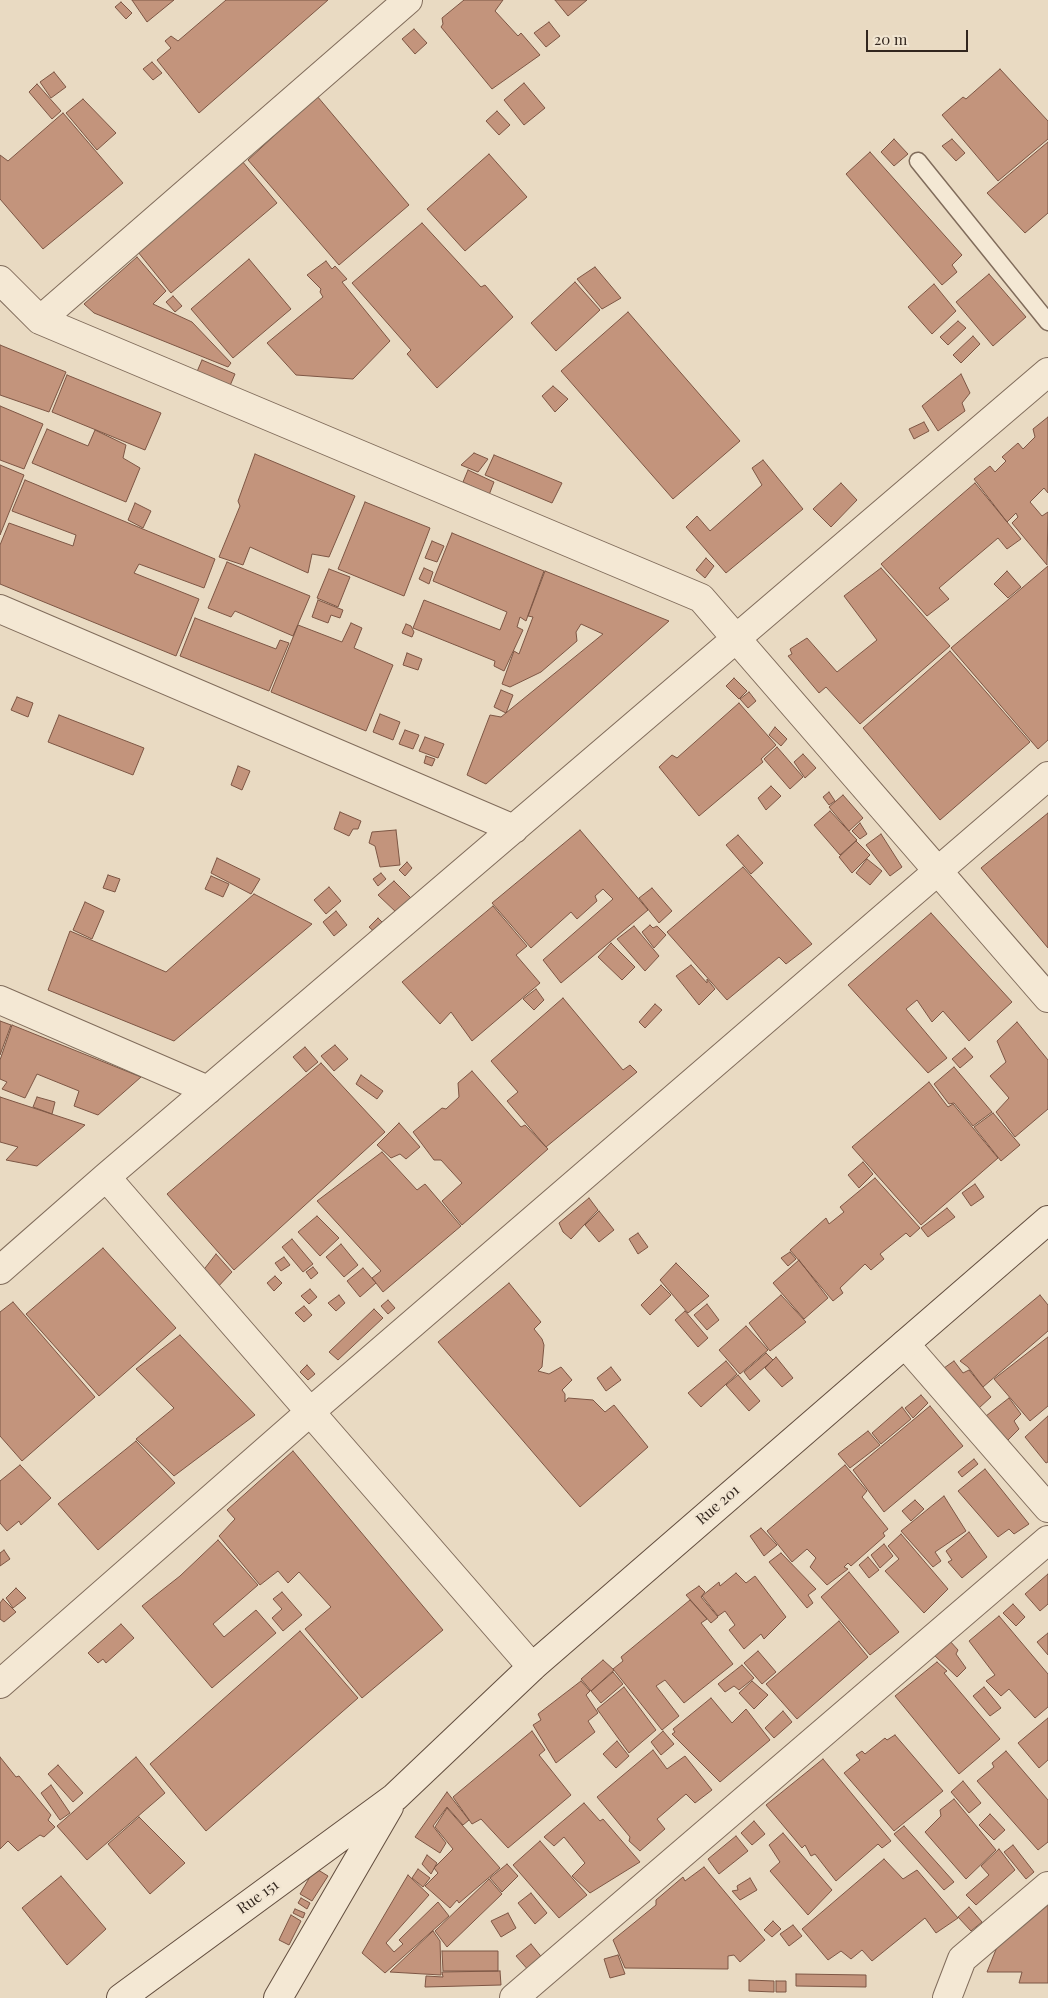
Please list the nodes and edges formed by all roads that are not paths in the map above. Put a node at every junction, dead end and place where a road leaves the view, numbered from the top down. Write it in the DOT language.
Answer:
graph roads {
  1 [pos="408,0"];
  2 [pos="918,161"];
  3 [pos="0,280"];
  4 [pos="40,320"];
  5 [pos="1048,322"];
  6 [pos="1048,372"];
  7 [pos="0,609"];
  8 [pos="736,638"];
  9 [pos="1048,776"];
  10 [pos="514,829"];
  11 [pos="938,872"];
  12 [pos="1048,998"];
  13 [pos="0,1000"];
  14 [pos="208,1090"];
  15 [pos="106,1177"];
  16 [pos="1048,1220"];
  17 [pos="0,1270"];
  18 [pos="905,1344"];
  19 [pos="310,1412"];
  20 [pos="1048,1508"];
  21 [pos="1048,1540"];
  22 [pos="532,1667"];
  23 [pos="0,1684"];
  24 [pos="395,1797"];
  25 [pos="1048,1886"];
  26 [pos="122,1998"];
  27 [pos="134,1998"];
  28 [pos="278,1998"];
  29 [pos="514,1998"];
  30 [pos="947,1998"];
  1 -- 4 [label="street"];
  2 -- 5 [label="lane"];
  3 -- 4 [label="street"];
  4 -- 8 [label="street"];
  6 -- 8 [label="street"];
  7 -- 10 [label="street"];
  8 -- 10 [label="street"];
  8 -- 11 [label="street"];
  9 -- 11 [label="street"];
  10 -- 14 [label="street"];
  11 -- 12 [label="street"];
  11 -- 19 [label="street"];
  13 -- 14 [label="street"];
  14 -- 15 [label="street"];
  15 -- 17 [label="street"];
  15 -- 19 [label="street"];
  16 -- 18 [label="street, Rue 201"];
  18 -- 20 [label="street"];
  18 -- 22 [label="street, Rue 201"];
  19 -- 22 [label="street"];
  19 -- 23 [label="street"];
  21 -- 29 [label="street"];
  22 -- 24 [label="street, Rue 201"];
  24 -- 26 [label="street, Rue 151"];
  24 -- 28 [label="street"];
  25 -- 30 [label="street"];
  26 -- 27 [label="street"];
}
